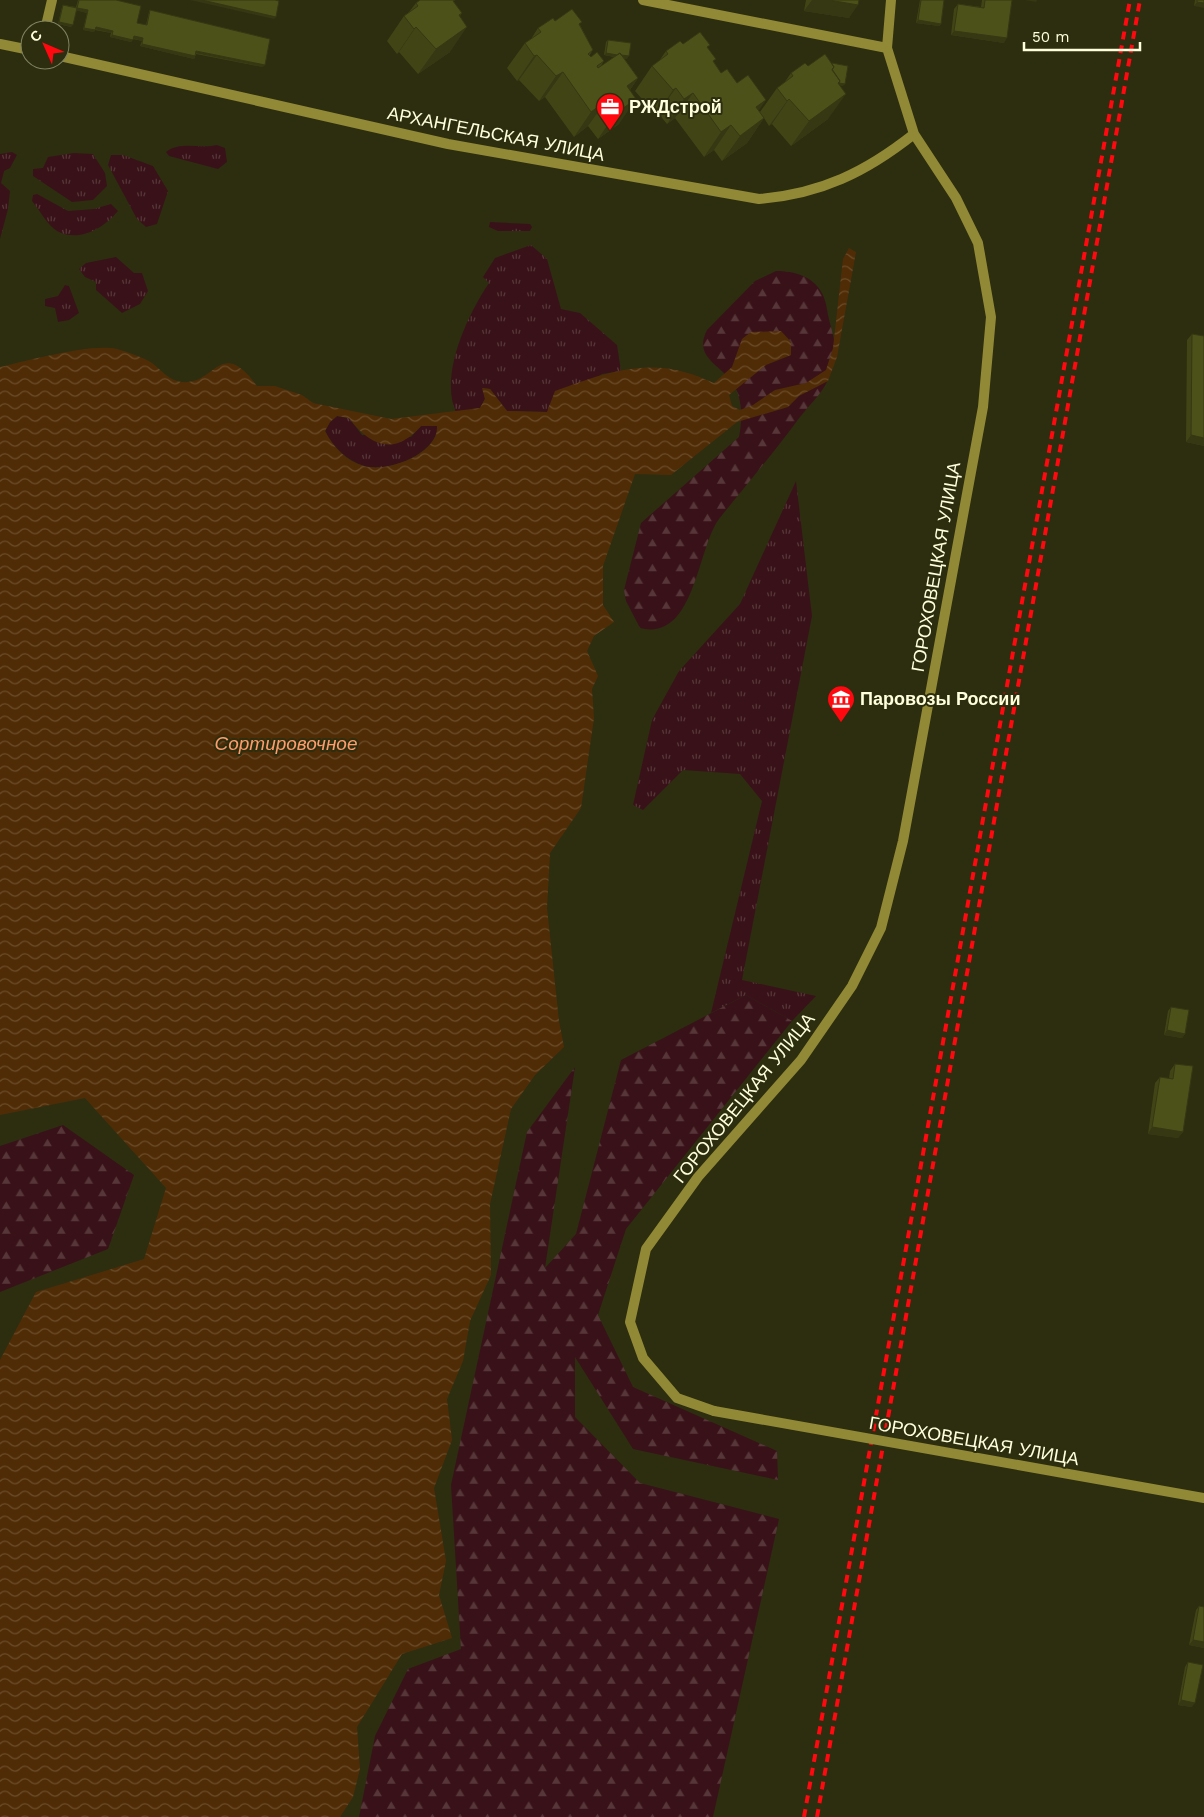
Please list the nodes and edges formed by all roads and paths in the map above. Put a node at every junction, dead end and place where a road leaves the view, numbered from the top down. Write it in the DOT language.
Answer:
graph roads {
  1 [pos="52,0"];
  2 [pos="642,0"];
  3 [pos="891,0"];
  4 [pos="47,20"];
  5 [pos="0,44"];
  6 [pos="20,48"];
  7 [pos="887,48"];
  8 [pos="70,58"];
  9 [pos="914,134"];
  10 [pos="1204,1498"];
  1 -- 4 [label="street"];
  2 -- 7 [label="street"];
  3 -- 7 [label="street, ГОРОХОВЕЦКАЯ УЛИЦА"];
  5 -- 6 [label="street"];
  7 -- 9 [label="street, ГОРОХОВЕЦКАЯ УЛИЦА"];
  8 -- 9 [label="street, АРХАНГЕЛЬСКАЯ УЛИЦА"];
  9 -- 10 [label="street, ГОРОХОВЕЦКАЯ УЛИЦА, bridge"];
}
